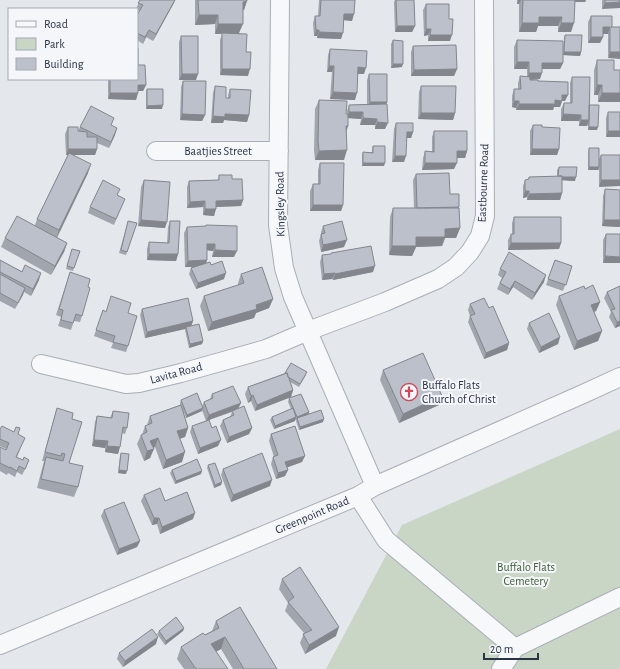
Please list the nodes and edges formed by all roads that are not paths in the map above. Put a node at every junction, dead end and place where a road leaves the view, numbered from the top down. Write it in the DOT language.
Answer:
graph roads {
  1 [pos="280,0"];
  2 [pos="484,0"];
  3 [pos="156,152"];
  4 [pos="279,152"];
  5 [pos="308,331"];
  6 [pos="40,364"];
  7 [pos="620,377"];
  8 [pos="375,486"];
  9 [pos="358,496"];
  10 [pos="620,597"];
  11 [pos="0,645"];
  12 [pos="515,648"];
  13 [pos="501,669"];
  1 -- 4 [label="street, Kingsley Road"];
  2 -- 5 [label="street, Eastbourne Road"];
  3 -- 4 [label="street, Baatjies Street"];
  4 -- 5 [label="street, Kingsley Road"];
  5 -- 6 [label="street, Lavita Road"];
  5 -- 8 [label="street, Kingsley Road"];
  7 -- 8 [label="street, Greenpoint Road"];
  8 -- 9 [label="street, Greenpoint Road"];
  9 -- 11 [label="street, Greenpoint Road"];
  9 -- 12 [label="street"];
  10 -- 12 [label="street"];
  12 -- 13 [label="street"];
}
